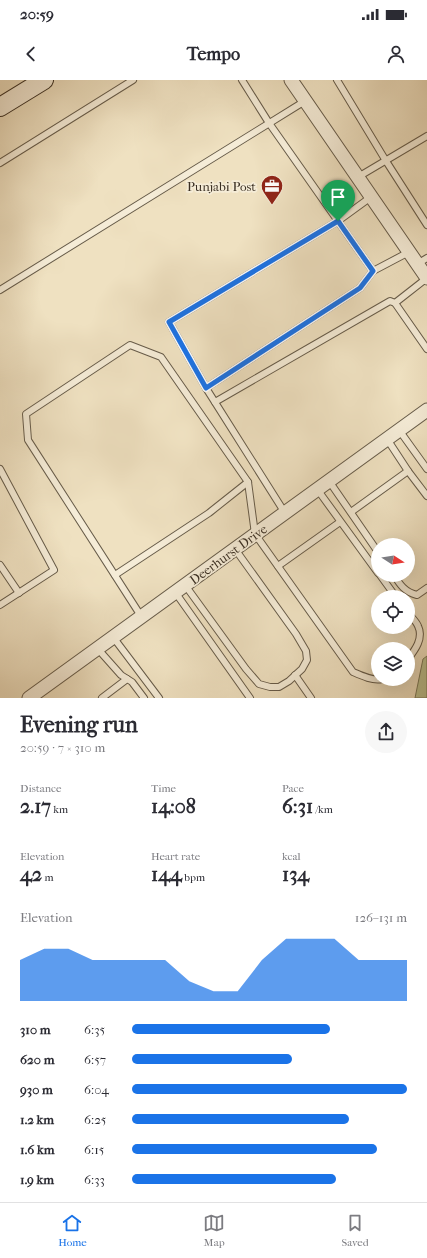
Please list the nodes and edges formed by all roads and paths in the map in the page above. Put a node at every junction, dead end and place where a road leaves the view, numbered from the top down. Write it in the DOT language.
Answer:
graph roads {
  1 [pos="44,80"];
  2 [pos="133,80"];
  3 [pos="242,80"];
  4 [pos="337,80"];
  5 [pos="293,81"];
  6 [pos="305,101"];
  7 [pos="0,107"];
  8 [pos="269,123"];
  9 [pos="427,136"];
  10 [pos="386,161"];
  11 [pos="0,163"];
  12 [pos="358,178"];
  13 [pos="371,197"];
  14 [pos="338,221"];
  15 [pos="427,225"];
  16 [pos="408,252"];
  17 [pos="422,261"];
  18 [pos="373,271"];
  19 [pos="427,278"];
  20 [pos="0,290"];
  21 [pos="395,303"];
  22 [pos="427,349"];
  23 [pos="206,388"];
  24 [pos="215,402"];
  25 [pos="427,410"];
  26 [pos="399,430"];
  27 [pos="386,438"];
  28 [pos="0,469"];
  29 [pos="427,469"];
  30 [pos="408,471"];
  31 [pos="329,481"];
  32 [pos="248,482"];
  33 [pos="317,489"];
  34 [pos="427,496"];
  35 [pos="351,512"];
  36 [pos="284,513"];
  37 [pos="340,522"];
  38 [pos="255,534"];
  39 [pos="371,542"];
  40 [pos="235,549"];
  41 [pos="371,563"];
  42 [pos="0,565"];
  43 [pos="278,566"];
  44 [pos="115,575"];
  45 [pos="399,582"];
  46 [pos="180,588"];
  47 [pos="427,588"];
  48 [pos="19,593"];
  49 [pos="0,605"];
  50 [pos="141,616"];
  51 [pos="415,621"];
  52 [pos="113,637"];
  53 [pos="97,648"];
  54 [pos="415,650"];
  55 [pos="295,675"];
  56 [pos="371,678"];
  57 [pos="127,679"];
  58 [pos="29,698"];
  59 [pos="102,698"];
  60 [pos="144,698"];
  61 [pos="159,698"];
  62 [pos="250,698"];
  63 [pos="311,698"];
  1 -- 7 [label="main road"];
  2 -- 11 [label="lane"];
  3 -- 8 [label="lane"];
  4 -- 10 [label="lane"];
  5 -- 6 [label="street"];
  6 -- 8 [label="lane"];
  6 -- 12 [label="street"];
  8 -- 14 [label="lane"];
  8 -- 20 [label="lane"];
  9 -- 10 [label="lane"];
  10 -- 12 [label="lane"];
  10 -- 15 [label="lane"];
  12 -- 13 [label="street"];
  13 -- 14 [label="lane"];
  13 -- 16 [label="street"];
  14 -- 18 [label="lane"];
  14 -- 23 [label="lane"];
  16 -- 17 [label="street"];
  16 -- 18 [label="lane"];
  17 -- 19 [label="street"];
  18 -- 23 [label="lane"];
  19 -- 21 [label="lane"];
  21 -- 22 [label="lane"];
  21 -- 24 [label="lane"];
  23 -- 24 [label="lane"];
  24 -- 36 [label="lane"];
  25 -- 26 [label="street, Deerhurst Drive"];
  26 -- 27 [label="street, Deerhurst Drive"];
  26 -- 29 [label="lane"];
  27 -- 30 [label="lane"];
  27 -- 31 [label="street, Deerhurst Drive"];
  28 -- 48 [label="lane"];
  30 -- 34 [label="lane"];
  30 -- 35 [label="lane"];
  31 -- 33 [label="street, Deerhurst Drive"];
  31 -- 35 [label="lane"];
  32 -- 38 [label="lane"];
  32 -- 44 [label="lane"];
  32 -- 44 [label="lane"];
  33 -- 36 [label="street, Deerhurst Drive"];
  33 -- 37 [label="lane"];
  35 -- 39 [label="lane"];
  36 -- 38 [label="street, Deerhurst Drive"];
  37 -- 41 [label="lane"];
  37 -- 43 [label="lane"];
  38 -- 40 [label="street, Deerhurst Drive"];
  38 -- 43 [label="lane"];
  40 -- 46 [label="street, Deerhurst Drive"];
  40 -- 55 [label="lane"];
  42 -- 48 [label="lane"];
  43 -- 56 [label="lane"];
  44 -- 50 [label="lane"];
  45 -- 47 [label="lane"];
  46 -- 50 [label="street, Deerhurst Drive"];
  46 -- 55 [label="lane"];
  46 -- 62 [label="lane"];
  48 -- 49 [label="lane"];
  50 -- 52 [label="street, Deerhurst Drive"];
  51 -- 54 [label="lane"];
  52 -- 53 [label="street, Deerhurst Drive"];
  52 -- 61 [label="lane"];
  53 -- 57 [label="lane"];
  53 -- 58 [label="street, Deerhurst Drive"];
  55 -- 63 [label="lane"];
  57 -- 59 [label="lane"];
  57 -- 60 [label="lane"];
}
